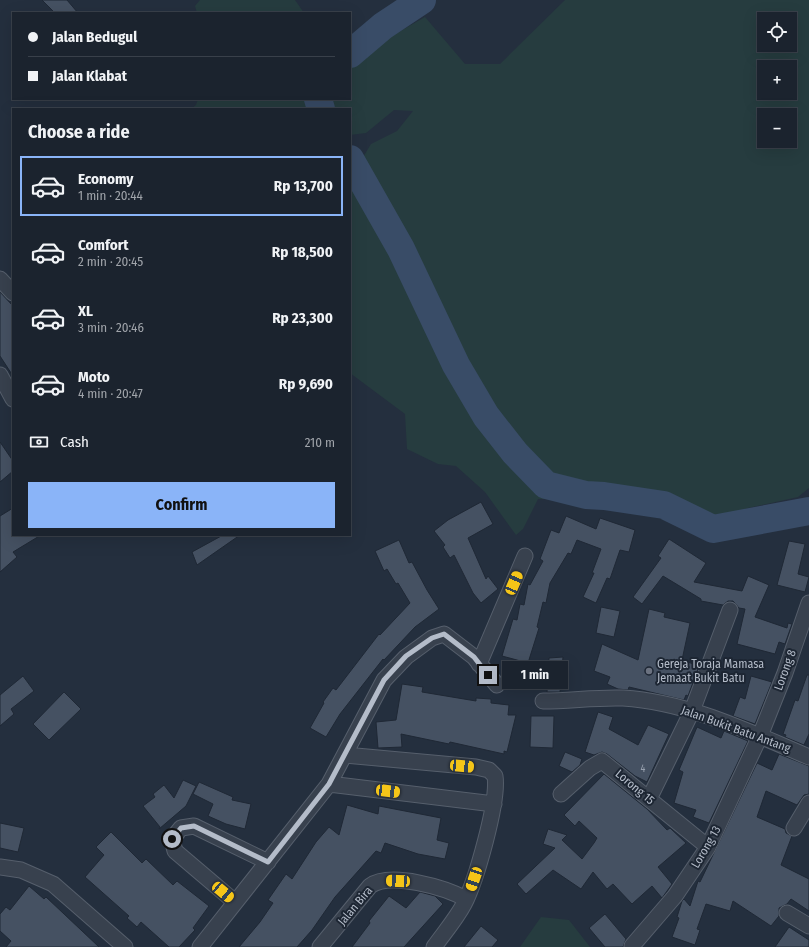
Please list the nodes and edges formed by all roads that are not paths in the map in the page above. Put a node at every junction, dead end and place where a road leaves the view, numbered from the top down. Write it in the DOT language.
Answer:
graph roads {
  1 [pos="1,382"];
  2 [pos="12,398"];
  3 [pos="526,556"];
  4 [pos="809,603"];
  5 [pos="730,610"];
  6 [pos="480,664"];
  7 [pos="497,686"];
  8 [pos="543,701"];
  9 [pos="692,711"];
  10 [pos="760,736"];
  11 [pos="345,755"];
  12 [pos="809,757"];
  13 [pos="329,784"];
  14 [pos="561,794"];
  15 [pos="649,799"];
  16 [pos="809,803"];
  17 [pos="494,804"];
  18 [pos="794,828"];
  19 [pos="708,848"];
  20 [pos="268,862"];
  21 [pos="0,867"];
  22 [pos="466,899"];
  23 [pos="236,902"];
  24 [pos="787,913"];
  25 [pos="809,926"];
  26 [pos="632,946"];
  27 [pos="125,947"];
  28 [pos="200,947"];
  29 [pos="320,947"];
  30 [pos="434,947"];
  1 -- 2 [label="street"];
  3 -- 6 [label="street"];
  4 -- 10 [label="street, Lorong 8"];
  5 -- 9 [label="street"];
  6 -- 7 [label="street"];
  6 -- 11 [label="street"];
  8 -- 9 [label="street, Jalan Bukit Batu Antang"];
  9 -- 10 [label="street, Jalan Bukit Batu Antang"];
  9 -- 15 [label="street"];
  10 -- 12 [label="street, Jalan Bukit Batu Antang"];
  10 -- 19 [label="street, Lorong 13"];
  11 -- 13 [label="street"];
  11 -- 17 [label="street"];
  13 -- 17 [label="street"];
  13 -- 20 [label="street"];
  14 -- 15 [label="street, Lorong 15"];
  15 -- 19 [label="street, Lorong 15"];
  16 -- 18 [label="street"];
  17 -- 22 [label="street"];
  19 -- 26 [label="street, Lorong 13"];
  20 -- 23 [label="street"];
  20 -- 23 [label="street"];
  21 -- 27 [label="street"];
  22 -- 29 [label="street, Jalan Bira"];
  22 -- 30 [label="street"];
  23 -- 28 [label="street"];
  24 -- 25 [label="street"];
}
